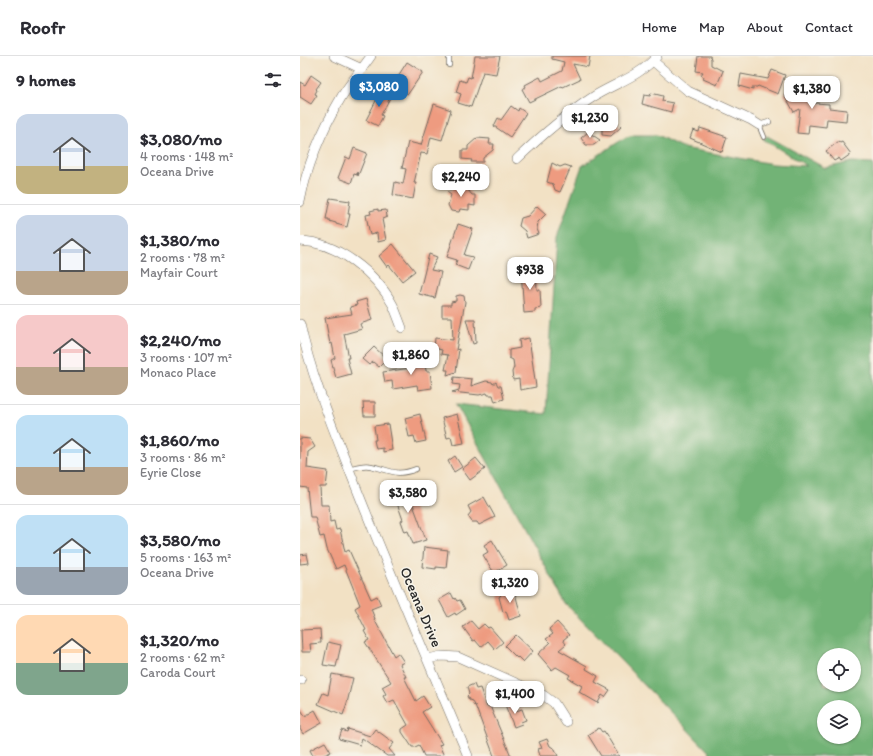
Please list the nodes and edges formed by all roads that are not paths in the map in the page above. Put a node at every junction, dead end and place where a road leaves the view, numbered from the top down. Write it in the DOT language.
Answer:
graph roads {
  1 [pos="334,56"];
  2 [pos="371,56"];
  3 [pos="449,56"];
  4 [pos="655,59"];
  5 [pos="449,65"];
  6 [pos="362,69"];
  7 [pos="768,122"];
  8 [pos="759,125"];
  9 [pos="764,138"];
  10 [pos="517,159"];
  11 [pos="300,202"];
  12 [pos="300,241"];
  13 [pos="300,324"];
  14 [pos="402,328"];
  15 [pos="349,469"];
  16 [pos="416,469"];
  17 [pos="428,659"];
  18 [pos="566,722"];
  19 [pos="468,756"];
  1 -- 6 [label="street"];
  2 -- 6 [label="street"];
  3 -- 5 [label="lane"];
  4 -- 8 [label="street"];
  4 -- 10 [label="street"];
  6 -- 11 [label="street"];
  7 -- 8 [label="lane"];
  8 -- 9 [label="lane"];
  12 -- 14 [label="street"];
  13 -- 15 [label="street, Oceana Drive"];
  15 -- 16 [label="lane"];
  15 -- 17 [label="street, Oceana Drive"];
  17 -- 18 [label="street"];
  17 -- 19 [label="street, Oceana Drive"];
}
